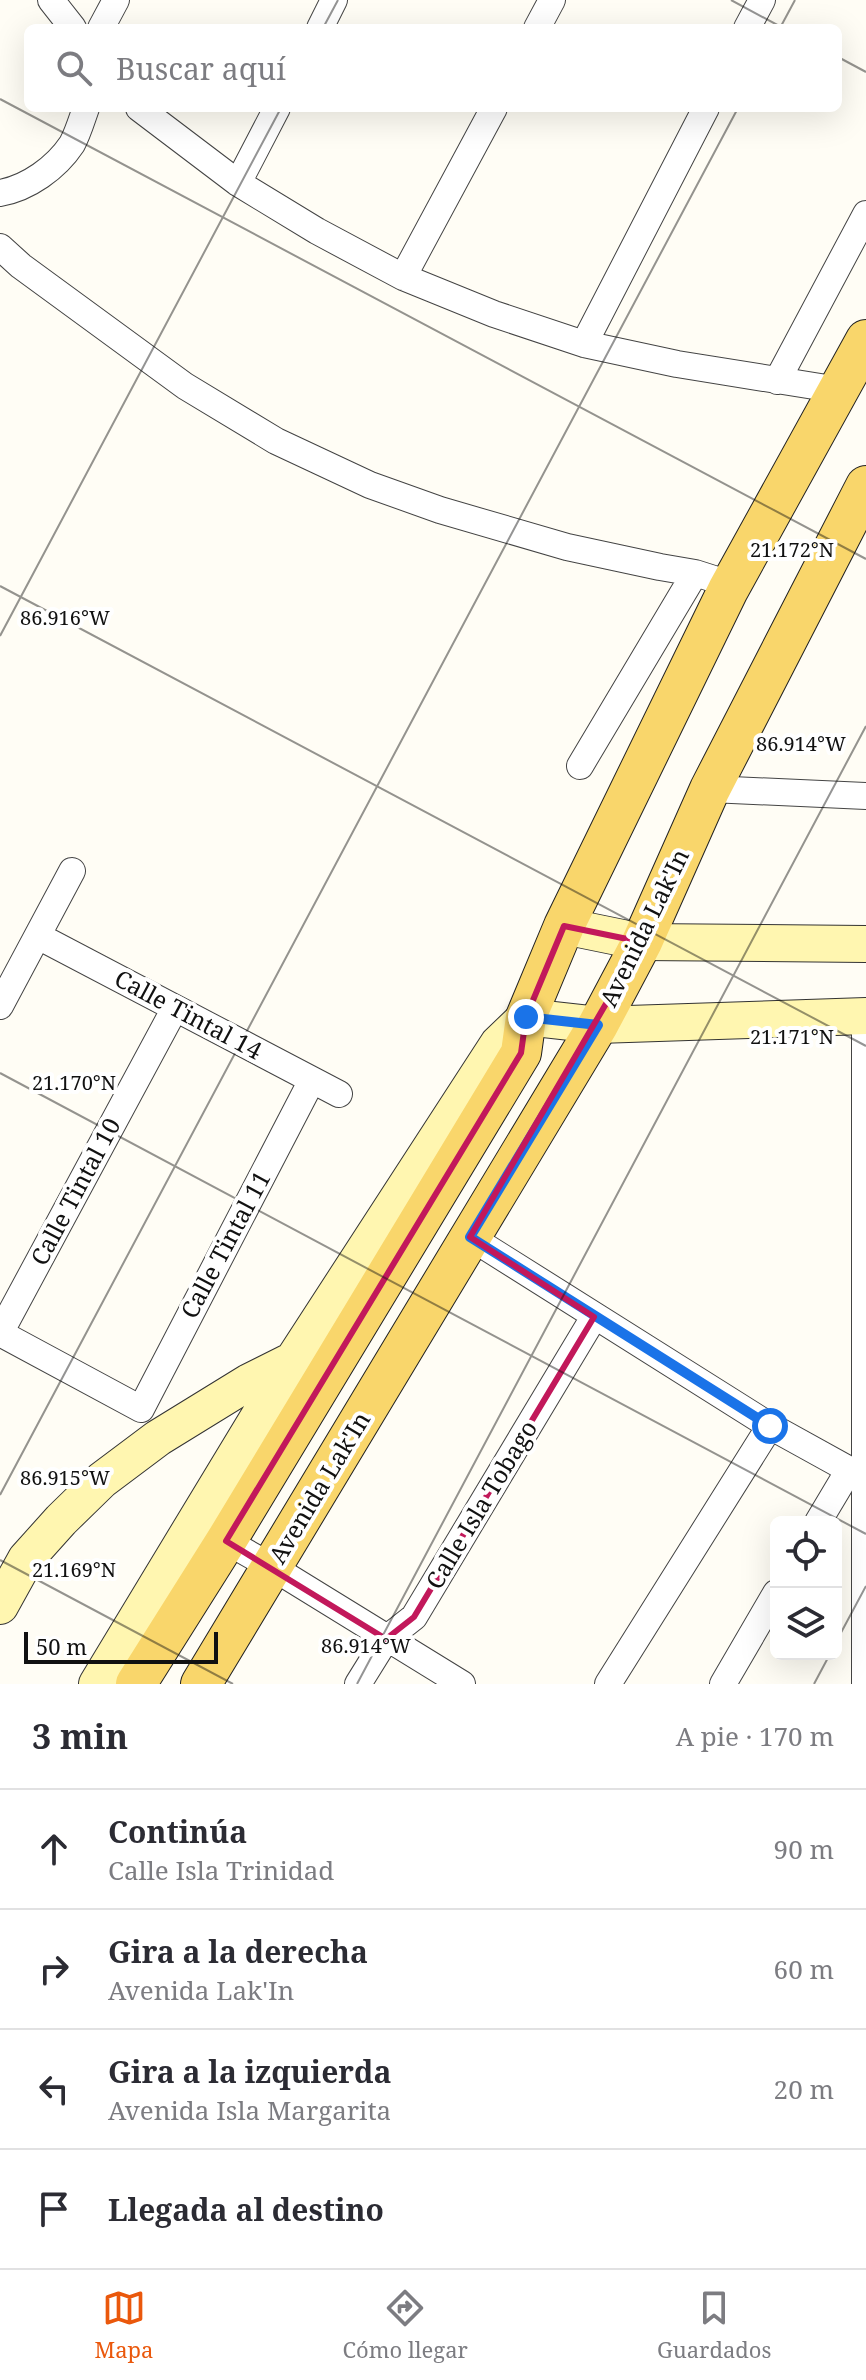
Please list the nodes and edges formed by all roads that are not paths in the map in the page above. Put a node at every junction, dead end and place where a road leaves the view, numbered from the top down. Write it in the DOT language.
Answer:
graph roads {
  1 [pos="51,0"];
  2 [pos="116,0"];
  3 [pos="334,0"];
  4 [pos="552,0"];
  5 [pos="762,0"];
  6 [pos="70,24"];
  7 [pos="103,24"];
  8 [pos="322,24"];
  9 [pos="539,24"];
  10 [pos="749,24"];
  11 [pos="84,112"];
  12 [pos="144,112"];
  13 [pos="275,112"];
  14 [pos="492,112"];
  15 [pos="704,112"];
  16 [pos="238,183"];
  17 [pos="0,193"];
  18 [pos="866,214"];
  19 [pos="0,247"];
  20 [pos="403,277"];
  21 [pos="866,340"];
  22 [pos="584,344"];
  23 [pos="777,381"];
  24 [pos="839,390"];
  25 [pos="862,502"];
  26 [pos="711,582"];
  27 [pos="580,766"];
  28 [pos="710,789"];
  29 [pos="866,796"];
  30 [pos="72,871"];
  31 [pos="564,926"];
  32 [pos="38,936"];
  33 [pos="642,942"];
  34 [pos="866,944"];
  35 [pos="0,1006"];
  36 [pos="175,1008"];
  37 [pos="866,1016"];
  38 [pos="526,1017"];
  39 [pos="598,1025"];
  40 [pos="312,1080"];
  41 [pos="339,1094"];
  42 [pos="470,1237"];
  43 [pos="594,1317"];
  44 [pos="0,1333"];
  45 [pos="293,1360"];
  46 [pos="770,1426"];
  47 [pos="860,1476"];
  48 [pos="823,1516"];
  49 [pos="226,1541"];
  50 [pos="13,1552"];
  51 [pos="272,1567"];
  52 [pos="770,1603"];
  53 [pos="0,1606"];
  54 [pos="386,1639"];
  55 [pos="97,1684"];
  56 [pos="136,1684"];
  57 [pos="201,1684"];
  58 [pos="358,1684"];
  59 [pos="462,1684"];
  60 [pos="608,1684"];
  61 [pos="723,1684"];
  62 [pos="865,1684"];
  1 -- 6 [label="street"];
  2 -- 7 [label="street"];
  3 -- 8 [label="street"];
  4 -- 9 [label="street"];
  5 -- 10 [label="street"];
  11 -- 17 [label="street"];
  12 -- 16 [label="street"];
  13 -- 16 [label="street"];
  14 -- 20 [label="street"];
  15 -- 22 [label="street"];
  16 -- 20 [label="street"];
  18 -- 23 [label="street"];
  19 -- 26 [label="street"];
  20 -- 22 [label="street"];
  21 -- 24 [label="main road"];
  22 -- 23 [label="street"];
  23 -- 24 [label="street"];
  24 -- 26 [label="main road"];
  25 -- 28 [label="main road, Avenida Lak'In"];
  26 -- 27 [label="street"];
  26 -- 31 [label="main road"];
  28 -- 29 [label="street"];
  28 -- 33 [label="main road, Avenida Lak'In"];
  30 -- 32 [label="street"];
  31 -- 33 [label="street"];
  31 -- 38 [label="main road"];
  32 -- 35 [label="street"];
  32 -- 36 [label="street, Calle Tintal 14"];
  33 -- 34 [label="street"];
  33 -- 39 [label="main road, Avenida Lak'In"];
  36 -- 40 [label="street, Calle Tintal 14"];
  36 -- 44 [label="street, Calle Tintal 10"];
  37 -- 39 [label="street"];
  37 -- 47 [label="street"];
  38 -- 39 [label="street"];
  38 -- 45 [label="street"];
  38 -- 49 [label="main road"];
  39 -- 42 [label="main road, Avenida Lak'In"];
  40 -- 41 [label="street, Calle Tintal 14"];
  40 -- 44 [label="street, Calle Tintal 11"];
  42 -- 43 [label="street"];
  42 -- 51 [label="main road, Avenida Lak'In"];
  43 -- 46 [label="street"];
  43 -- 54 [label="street, Calle Isla Tobago"];
  45 -- 50 [label="street"];
  45 -- 55 [label="street"];
  46 -- 47 [label="street"];
  46 -- 60 [label="street"];
  47 -- 48 [label="street"];
  47 -- 62 [label="street"];
  49 -- 51 [label="street"];
  49 -- 56 [label="main road"];
  50 -- 53 [label="street"];
  51 -- 54 [label="street"];
  51 -- 57 [label="main road, Avenida Lak'In"];
  52 -- 61 [label="street"];
  54 -- 58 [label="street, Calle Isla Tobago"];
  54 -- 59 [label="street"];
}
